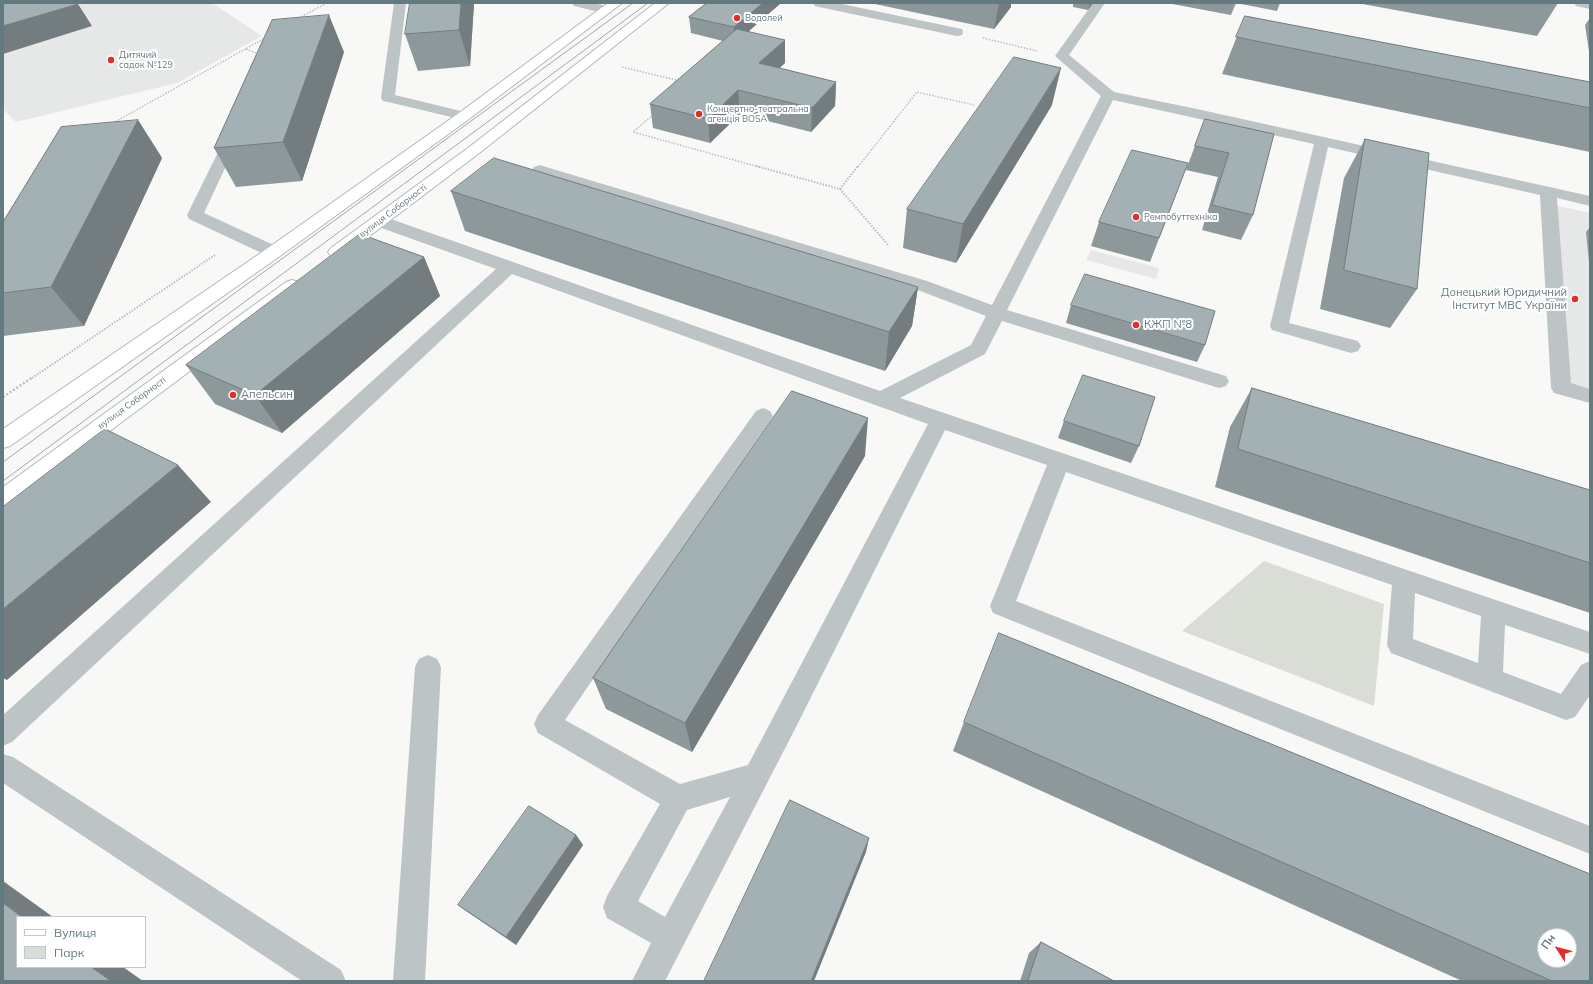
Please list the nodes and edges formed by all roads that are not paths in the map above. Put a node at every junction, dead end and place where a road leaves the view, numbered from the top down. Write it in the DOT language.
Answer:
graph roads {
  1 [pos="400,3"];
  2 [pos="578,3"];
  3 [pos="663,3"];
  4 [pos="819,3"];
  5 [pos="1099,3"];
  6 [pos="1580,3"];
  7 [pos="1590,5"];
  8 [pos="611,6"];
  9 [pos="957,32"];
  10 [pos="1109,95"];
  11 [pos="464,116"];
  12 [pos="239,123"];
  13 [pos="1322,141"];
  14 [pos="540,170"];
  15 [pos="1548,191"];
  16 [pos="1590,201"];
  17 [pos="379,221"];
  18 [pos="274,252"];
  19 [pos="321,264"];
  20 [pos="509,267"];
  21 [pos="302,278"];
  22 [pos="995,313"];
  23 [pos="1351,346"];
  24 [pos="1219,381"];
  25 [pos="1590,396"];
  26 [pos="881,399"];
  27 [pos="763,416"];
  28 [pos="940,420"];
  29 [pos="3,440"];
  30 [pos="1059,460"];
  31 [pos="3,499"];
  32 [pos="1404,579"];
  33 [pos="1494,610"];
  34 [pos="1590,643"];
  35 [pos="428,667"];
  36 [pos="1590,673"];
  37 [pos="1490,678"];
  38 [pos="3,733"];
  39 [pos="3,767"];
  40 [pos="756,776"];
  41 [pos="678,799"];
  42 [pos="1590,840"];
  43 [pos="671,937"];
  44 [pos="330,981"];
  45 [pos="409,981"];
  46 [pos="648,981"];
  1 -- 11 [label="street"];
  2 -- 8 [label="street"];
  3 -- 17 [label="main road, вулиця Соборності"];
  4 -- 9 [label="street"];
  5 -- 10 [label="street"];
  6 -- 7 [label="street"];
  8 -- 11 [label="main road"];
  10 -- 13 [label="street"];
  10 -- 22 [label="street"];
  11 -- 18 [label="main road"];
  12 -- 18 [label="street"];
  13 -- 15 [label="street"];
  13 -- 23 [label="street"];
  14 -- 22 [label="street"];
  15 -- 16 [label="street"];
  15 -- 25 [label="street"];
  17 -- 19 [label="main road, вулиця Соборності"];
  17 -- 20 [label="street"];
  18 -- 29 [label="main road"];
  20 -- 26 [label="street"];
  20 -- 38 [label="street"];
  21 -- 31 [label="main road, вулиця Соборності"];
  22 -- 24 [label="street"];
  22 -- 26 [label="street"];
  26 -- 28 [label="street"];
  27 -- 41 [label="street"];
  28 -- 30 [label="street"];
  28 -- 40 [label="street"];
  30 -- 32 [label="street"];
  30 -- 42 [label="street"];
  32 -- 33 [label="street"];
  32 -- 37 [label="street"];
  33 -- 34 [label="street"];
  33 -- 37 [label="street"];
  35 -- 45 [label="street"];
  36 -- 37 [label="street"];
  39 -- 44 [label="street"];
  40 -- 41 [label="street"];
  40 -- 43 [label="street"];
  41 -- 43 [label="street"];
  43 -- 46 [label="street"];
}
